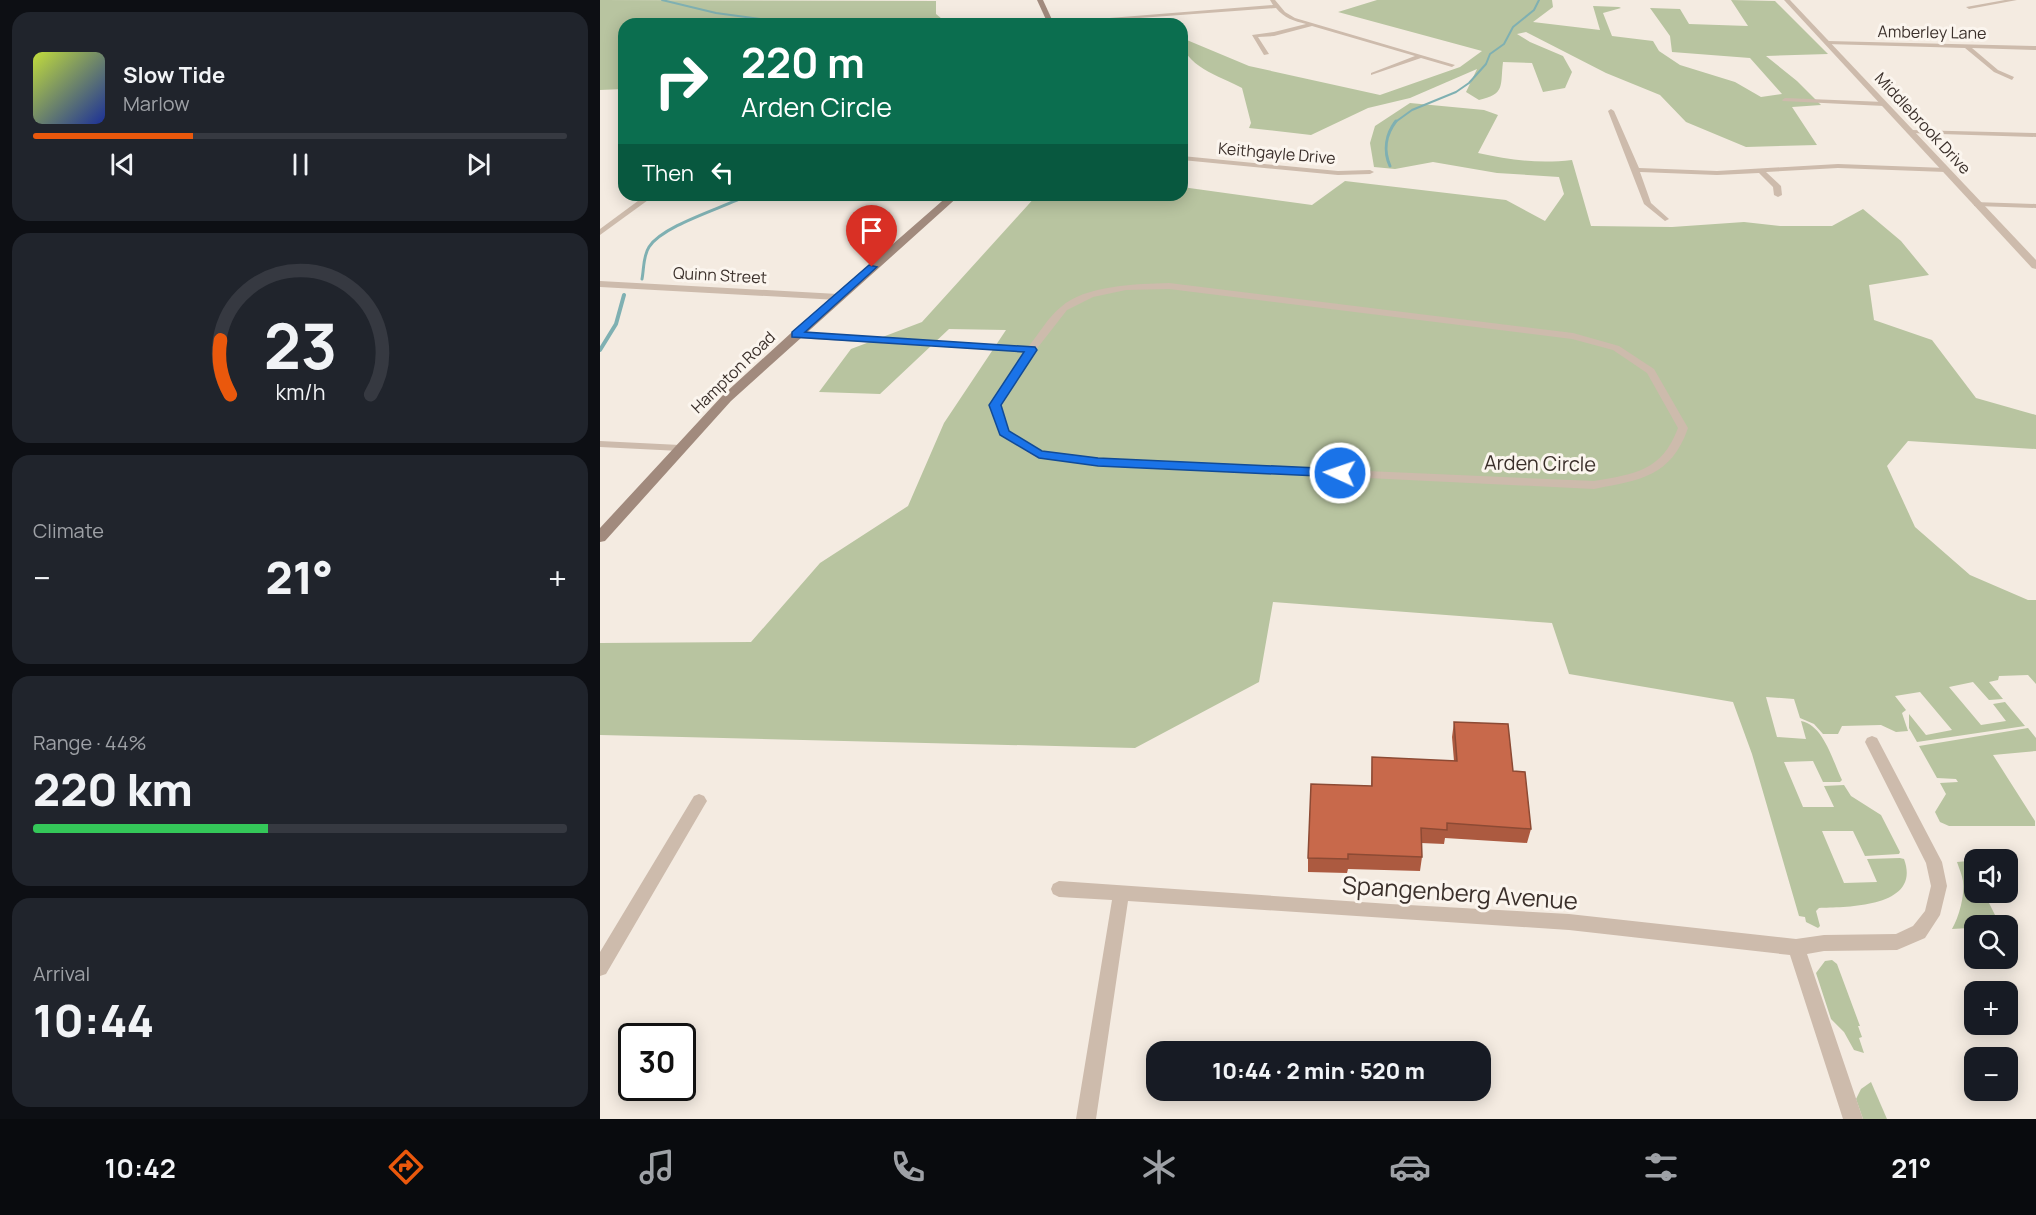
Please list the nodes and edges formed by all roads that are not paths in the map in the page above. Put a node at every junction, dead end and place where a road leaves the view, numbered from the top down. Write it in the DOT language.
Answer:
graph roads {
  1 [pos="1040,0"];
  2 [pos="1272,0"];
  3 [pos="1787,0"];
  4 [pos="2015,0"];
  5 [pos="1276,6"];
  6 [pos="1969,7"];
  7 [pos="1048,18"];
  8 [pos="1126,18"];
  9 [pos="1310,25"];
  10 [pos="1828,44"];
  11 [pos="1966,46"];
  12 [pos="2036,48"];
  13 [pos="1266,54"];
  14 [pos="1420,56"];
  15 [pos="1452,64"];
  16 [pos="1373,74"];
  17 [pos="2012,78"];
  18 [pos="1785,100"];
  19 [pos="1884,104"];
  20 [pos="1611,111"];
  21 [pos="1911,132"];
  22 [pos="2036,135"];
  23 [pos="1188,159"];
  24 [pos="1636,170"];
  25 [pos="1946,170"];
  26 [pos="1370,172"];
  27 [pos="1762,172"];
  28 [pos="1778,195"];
  29 [pos="643,201"];
  30 [pos="948,201"];
  31 [pos="1977,204"];
  32 [pos="2036,207"];
  33 [pos="1665,219"];
  34 [pos="600,233"];
  35 [pos="2036,266"];
  36 [pos="600,284"];
  37 [pos="838,297"];
  38 [pos="795,334"];
  39 [pos="1031,350"];
  40 [pos="600,444"];
  41 [pos="680,448"];
  42 [pos="600,537"];
  43 [pos="1872,742"];
  44 [pos="699,801"];
  45 [pos="1059,889"];
  46 [pos="1121,894"];
  47 [pos="1796,947"];
  48 [pos="600,968"];
  49 [pos="1086,1119"];
  50 [pos="1853,1119"];
  1 -- 7 [label="main road"];
  2 -- 5 [label="street"];
  3 -- 10 [label="street, Middlebrook Drive"];
  4 -- 6 [label="street"];
  5 -- 8 [label="street"];
  5 -- 9 [label="street"];
  9 -- 13 [label="street"];
  9 -- 14 [label="street"];
  10 -- 11 [label="street, Amberley Lane"];
  10 -- 19 [label="street, Middlebrook Drive"];
  11 -- 12 [label="street, Amberley Lane"];
  11 -- 17 [label="street"];
  14 -- 15 [label="street"];
  14 -- 16 [label="street"];
  18 -- 19 [label="street"];
  19 -- 21 [label="street, Middlebrook Drive"];
  20 -- 24 [label="street"];
  21 -- 22 [label="street"];
  21 -- 25 [label="street, Middlebrook Drive"];
  23 -- 26 [label="street, Keithgayle Drive"];
  24 -- 27 [label="street"];
  24 -- 33 [label="street"];
  25 -- 27 [label="street"];
  25 -- 31 [label="street, Middlebrook Drive"];
  27 -- 28 [label="street"];
  29 -- 34 [label="street"];
  30 -- 37 [label="main road, Hampton Road"];
  31 -- 32 [label="street"];
  31 -- 35 [label="street, Middlebrook Drive"];
  36 -- 37 [label="street, Quinn Street"];
  37 -- 38 [label="main road, Hampton Road"];
  38 -- 39 [label="street"];
  38 -- 41 [label="main road, Hampton Road"];
  39 -- 39 [label="street, Arden Circle"];
  40 -- 41 [label="street"];
  41 -- 42 [label="main road, Hampton Road"];
  43 -- 47 [label="street, Spangenberg Avenue"];
  44 -- 48 [label="street"];
  45 -- 46 [label="street, Spangenberg Avenue"];
  46 -- 47 [label="street, Spangenberg Avenue"];
  46 -- 49 [label="street"];
  47 -- 50 [label="street"];
}
